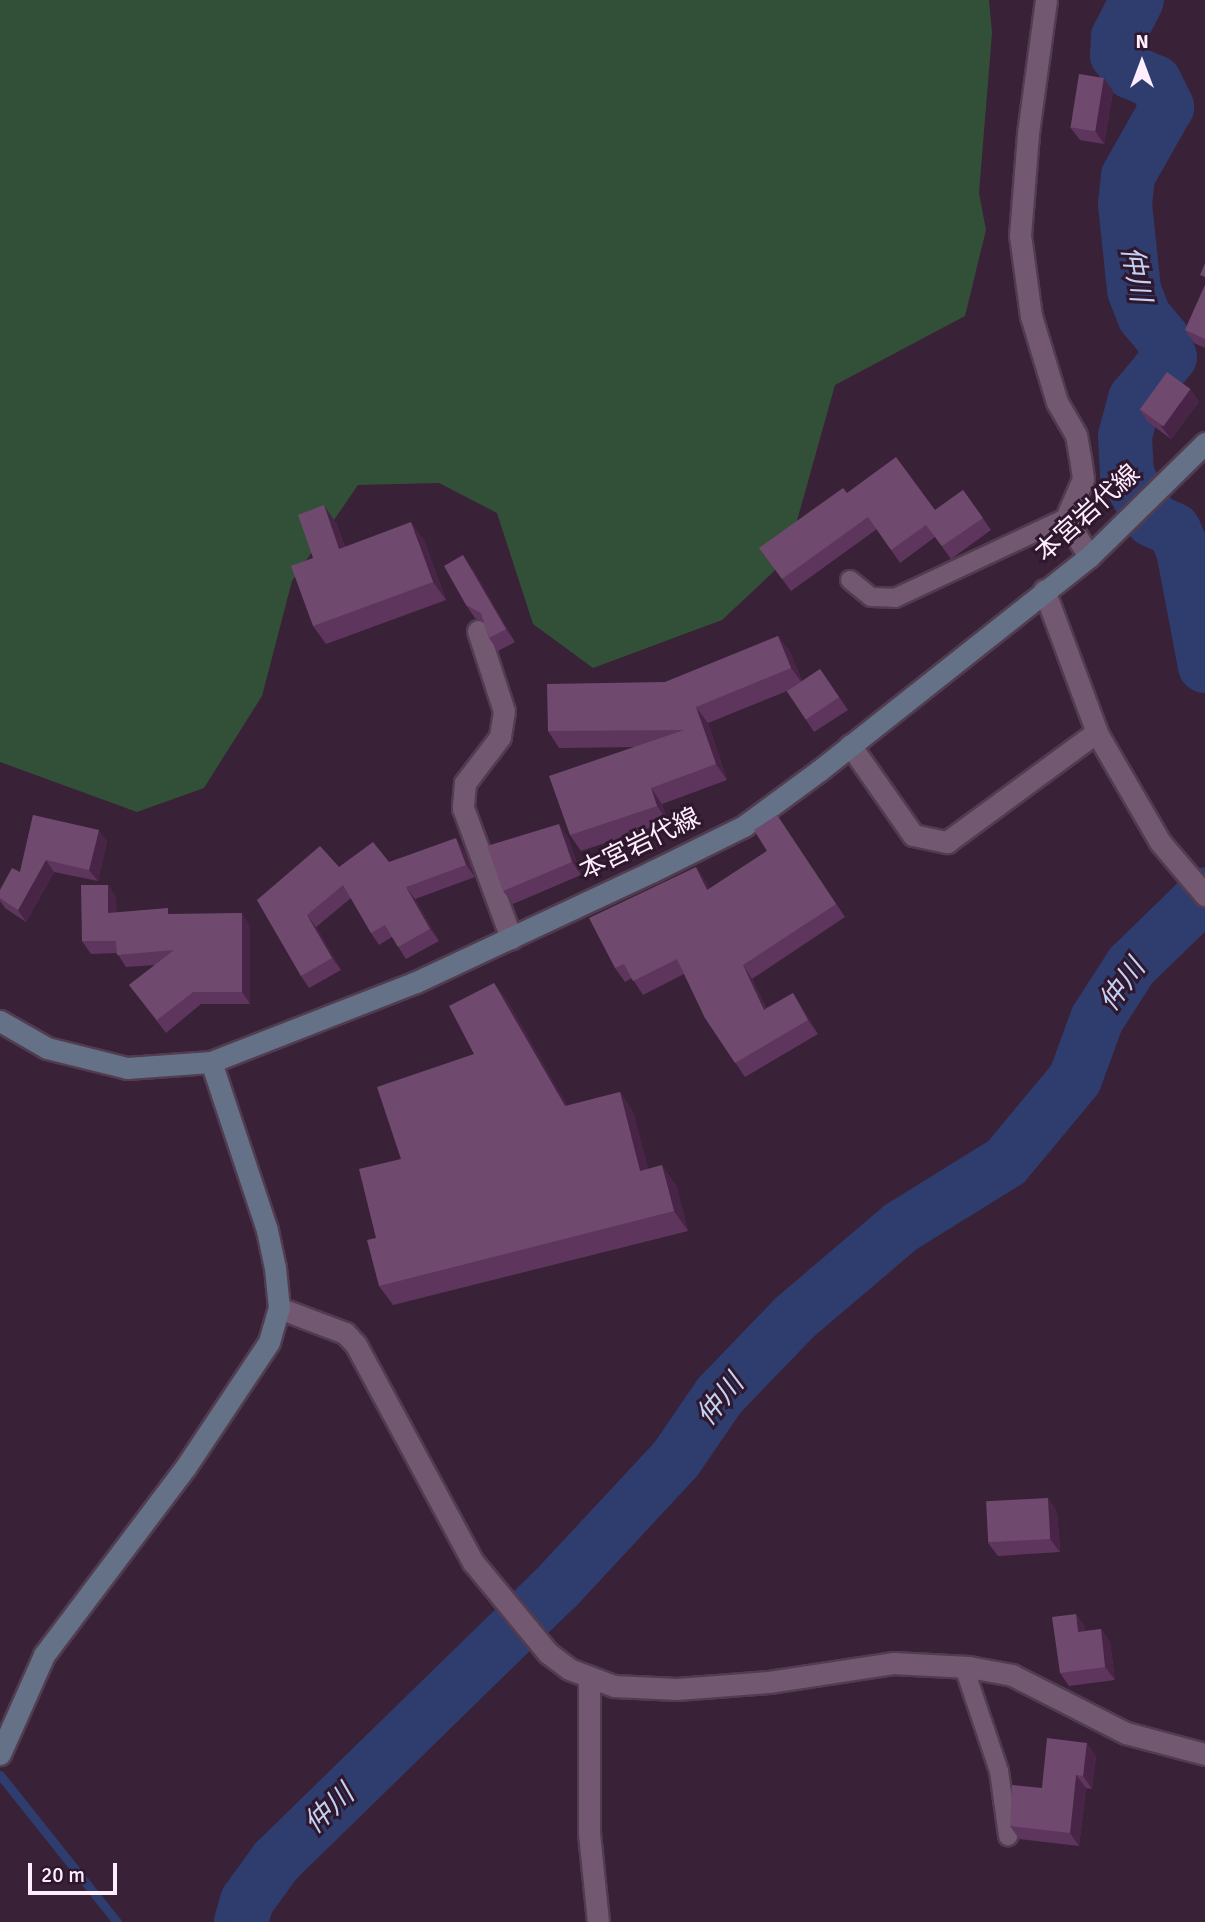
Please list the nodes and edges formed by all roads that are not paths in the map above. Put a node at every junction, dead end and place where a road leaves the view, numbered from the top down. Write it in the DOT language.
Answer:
graph roads {
  1 [pos="1046,0"];
  2 [pos="1205,443"];
  3 [pos="1066,518"];
  4 [pos="1089,556"];
  5 [pos="850,580"];
  6 [pos="1044,590"];
  7 [pos="478,631"];
  8 [pos="1097,732"];
  9 [pos="850,745"];
  10 [pos="1205,895"];
  11 [pos="511,938"];
  12 [pos="0,1021"];
  13 [pos="211,1062"];
  14 [pos="279,1308"];
  15 [pos="964,1667"];
  16 [pos="589,1678"];
  17 [pos="0,1754"];
  18 [pos="1205,1754"];
  19 [pos="1008,1836"];
  20 [pos="598,1922"];
  1 -- 3 [label="street"];
  2 -- 4 [label="main road, 本宮岩代線"];
  3 -- 4 [label="street"];
  3 -- 5 [label="lane"];
  4 -- 6 [label="main road, 本宮岩代線"];
  6 -- 8 [label="street"];
  6 -- 9 [label="main road, 本宮岩代線"];
  7 -- 11 [label="street"];
  8 -- 9 [label="street"];
  8 -- 10 [label="street"];
  9 -- 11 [label="main road, 本宮岩代線"];
  11 -- 13 [label="main road, 本宮岩代線"];
  12 -- 13 [label="main road, 本宮岩代線"];
  13 -- 14 [label="main road"];
  14 -- 16 [label="street"];
  14 -- 17 [label="main road"];
  15 -- 16 [label="street"];
  15 -- 18 [label="street"];
  15 -- 19 [label="lane"];
  16 -- 20 [label="street"];
}
